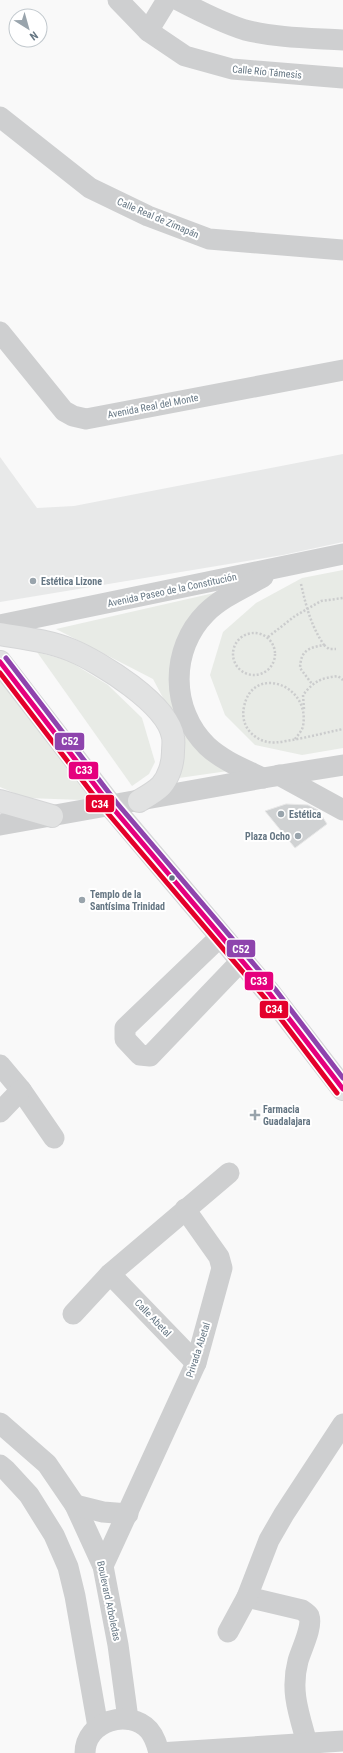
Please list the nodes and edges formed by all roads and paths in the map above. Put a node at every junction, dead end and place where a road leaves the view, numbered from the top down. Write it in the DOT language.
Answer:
graph roads {
  1 [pos="118,0"];
  2 [pos="167,0"];
  3 [pos="178,0"];
  4 [pos="148,31"];
  5 [pos="343,40"];
  6 [pos="343,78"];
  7 [pos="0,116"];
  8 [pos="343,250"];
  9 [pos="0,332"];
  10 [pos="343,370"];
  11 [pos="343,554"];
  12 [pos="289,566"];
  13 [pos="343,598"];
  14 [pos="307,610"];
  15 [pos="0,625"];
  16 [pos="0,634"];
  17 [pos="268,637"];
  18 [pos="324,645"];
  19 [pos="336,649"];
  20 [pos="0,662"];
  21 [pos="343,680"];
  22 [pos="312,684"];
  23 [pos="304,712"];
  24 [pos="343,729"];
  25 [pos="295,739"];
  26 [pos="343,765"];
  27 [pos="271,776"];
  28 [pos="0,801"];
  29 [pos="139,802"];
  30 [pos="111,806"];
  31 [pos="343,810"];
  32 [pos="52,816"];
  33 [pos="0,826"];
  34 [pos="221,936"];
  35 [pos="242,960"];
  36 [pos="0,1065"];
  37 [pos="343,1089"];
  38 [pos="21,1090"];
  39 [pos="0,1112"];
  40 [pos="54,1138"];
  41 [pos="229,1173"];
  42 [pos="186,1209"];
  43 [pos="110,1274"];
  44 [pos="73,1314"];
  45 [pos="196,1363"];
  46 [pos="0,1423"];
  47 [pos="343,1424"];
  48 [pos="0,1465"];
  49 [pos="75,1505"];
  50 [pos="128,1514"];
  51 [pos="103,1566"];
  52 [pos="247,1597"];
  53 [pos="228,1632"];
  54 [pos="128,1719"];
  55 [pos="98,1727"];
  56 [pos="343,1741"];
  57 [pos="307,1743"];
  58 [pos="85,1753"];
  59 [pos="159,1753"];
  1 -- 4 [label="street, Calle Río Támesis"];
  2 -- 4 [label="street"];
  3 -- 5 [label="street"];
  4 -- 6 [label="street, Calle Río Támesis"];
  7 -- 8 [label="street, Calle Real de Zimapán"];
  9 -- 10 [label="street, Avenida Real del Monte"];
  11 -- 12 [label="street, Avenida Paseo de la Constitución"];
  12 -- 14 [label="path"];
  12 -- 15 [label="street, Avenida Paseo de la Constitución"];
  12 -- 27 [label="street"];
  13 -- 14 [label="path"];
  14 -- 17 [label="path"];
  14 -- 18 [label="path"];
  16 -- 29 [label="main road"];
  17 -- 17 [label="path"];
  18 -- 19 [label="path"];
  18 -- 22 [label="path"];
  20 -- 30 [label="main road"];
  21 -- 22 [label="path"];
  22 -- 23 [label="path"];
  23 -- 25 [label="path"];
  23 -- 25 [label="path"];
  24 -- 25 [label="path"];
  26 -- 27 [label="street"];
  27 -- 29 [label="street"];
  27 -- 31 [label="street"];
  28 -- 32 [label="main road"];
  29 -- 30 [label="street"];
  30 -- 32 [label="street"];
  30 -- 34 [label="main road"];
  32 -- 33 [label="street"];
  34 -- 35 [label="main road"];
  34 -- 35 [label="street"];
  35 -- 37 [label="main road"];
  36 -- 38 [label="street"];
  38 -- 39 [label="street"];
  38 -- 40 [label="street"];
  41 -- 42 [label="street"];
  42 -- 43 [label="street"];
  42 -- 45 [label="street, Privada Abetal"];
  43 -- 44 [label="street"];
  43 -- 45 [label="street, Calle Abetal"];
  45 -- 50 [label="street, Privada Abetal"];
  46 -- 49 [label="street, Boulevard Arboledas"];
  47 -- 52 [label="street"];
  48 -- 55 [label="street"];
  49 -- 50 [label="street"];
  49 -- 51 [label="street, Boulevard Arboledas"];
  50 -- 51 [label="street, Privada Abetal"];
  51 -- 54 [label="street, Boulevard Arboledas"];
  52 -- 53 [label="street"];
  52 -- 57 [label="street"];
  54 -- 55 [label="street"];
  54 -- 59 [label="street"];
  55 -- 58 [label="street"];
  56 -- 57 [label="street"];
  57 -- 59 [label="street"];
}
